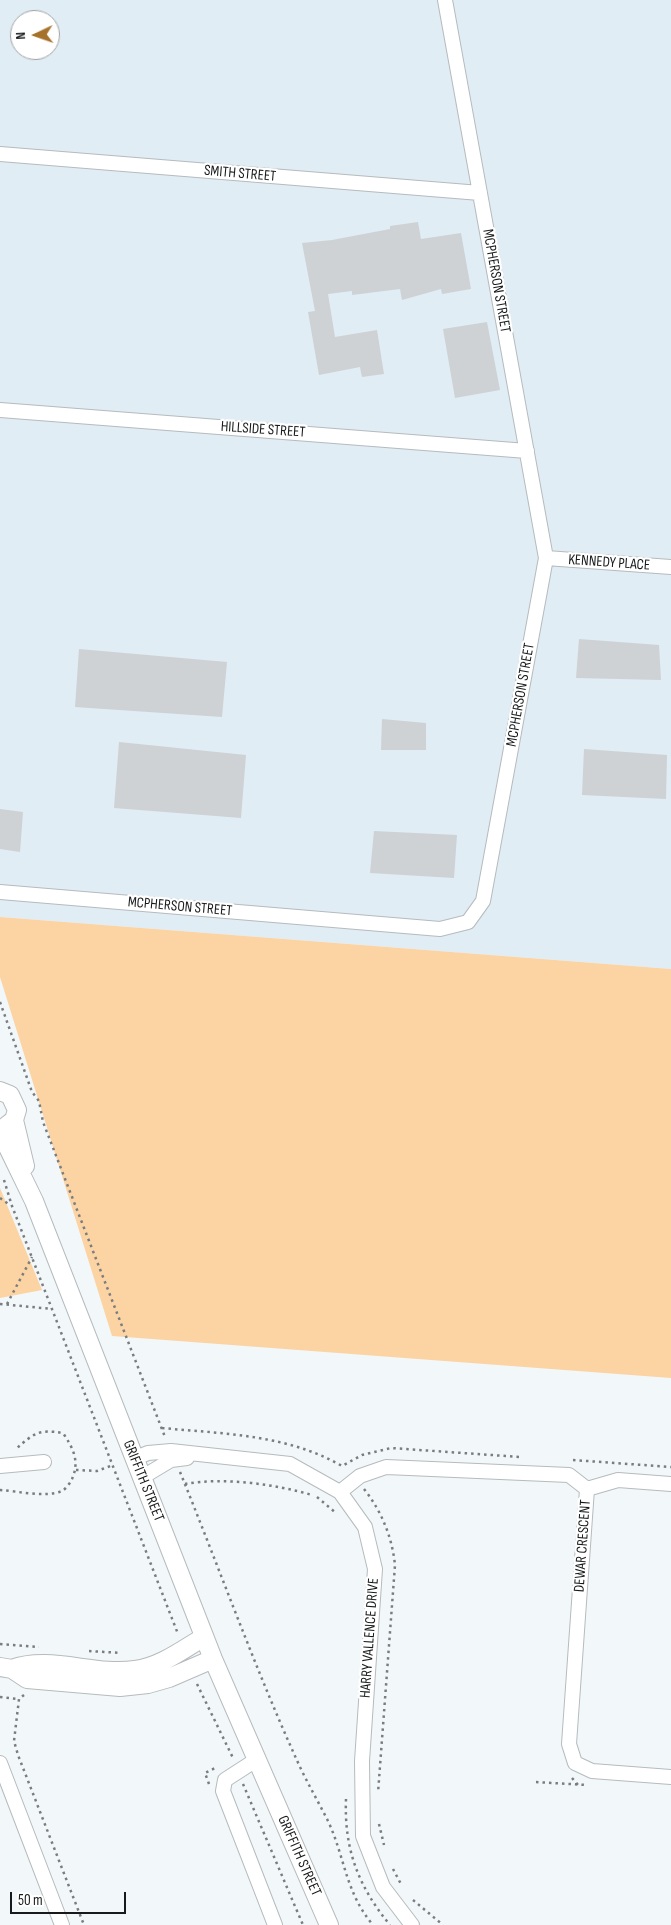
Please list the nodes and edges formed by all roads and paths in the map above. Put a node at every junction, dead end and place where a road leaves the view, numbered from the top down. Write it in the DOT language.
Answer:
graph roads {
  1 [pos="445,0"];
  2 [pos="0,154"];
  3 [pos="480,193"];
  4 [pos="0,410"];
  5 [pos="527,451"];
  6 [pos="546,558"];
  7 [pos="671,567"];
  8 [pos="0,892"];
  9 [pos="0,1091"];
  10 [pos="5,1126"];
  11 [pos="2,1172"];
  12 [pos="0,1198"];
  13 [pos="12,1206"];
  14 [pos="32,1257"];
  15 [pos="0,1304"];
  16 [pos="7,1304"];
  17 [pos="53,1309"];
  18 [pos="162,1428"];
  19 [pos="202,1456"];
  20 [pos="529,1457"];
  21 [pos="133,1459"];
  22 [pos="568,1460"];
  23 [pos="44,1462"];
  24 [pos="113,1465"];
  25 [pos="0,1466"];
  26 [pos="342,1466"];
  27 [pos="671,1467"];
  28 [pos="76,1470"];
  29 [pos="141,1478"];
  30 [pos="355,1480"];
  31 [pos="185,1484"];
  32 [pos="671,1484"];
  33 [pos="586,1489"];
  34 [pos="340,1492"];
  35 [pos="338,1516"];
  36 [pos="204,1637"];
  37 [pos="180,1641"];
  38 [pos="0,1644"];
  39 [pos="47,1647"];
  40 [pos="85,1650"];
  41 [pos="123,1653"];
  42 [pos="213,1659"];
  43 [pos="3,1668"];
  44 [pos="190,1687"];
  45 [pos="28,1693"];
  46 [pos="0,1697"];
  47 [pos="19,1699"];
  48 [pos="256,1760"];
  49 [pos="0,1763"];
  50 [pos="238,1772"];
  51 [pos="671,1777"];
  52 [pos="378,1797"];
  53 [pos="346,1798"];
  54 [pos="378,1820"];
  55 [pos="385,1850"];
  56 [pos="392,1867"];
  57 [pos="402,1887"];
  58 [pos="408,1894"];
  59 [pos="62,1925"];
  60 [pos="84,1925"];
  61 [pos="275,1925"];
  62 [pos="303,1925"];
  63 [pos="329,1925"];
  64 [pos="390,1925"];
  65 [pos="412,1925"];
  66 [pos="442,1925"];
  1 -- 3 [label="street, MCPHERSON STREET"];
  2 -- 3 [label="street, SMITH STREET"];
  3 -- 5 [label="street, MCPHERSON STREET"];
  4 -- 5 [label="street, HILLSIDE STREET"];
  5 -- 6 [label="street, MCPHERSON STREET"];
  6 -- 7 [label="street, KENNEDY PLACE"];
  6 -- 8 [label="street, MCPHERSON STREET"];
  9 -- 10 [label="street, GRIFFITH STREET"];
  10 -- 21 [label="street, GRIFFITH STREET"];
  11 -- 13 [label="path"];
  12 -- 13 [label="path"];
  13 -- 14 [label="path"];
  14 -- 16 [label="path"];
  14 -- 17 [label="path"];
  15 -- 16 [label="path"];
  16 -- 17 [label="path"];
  17 -- 24 [label="path"];
  18 -- 26 [label="path"];
  19 -- 21 [label="street, HARRY VALLENCE DRIVE"];
  19 -- 29 [label="street, HARRY VALLENCE DRIVE"];
  19 -- 34 [label="street, HARRY VALLENCE DRIVE"];
  20 -- 26 [label="path"];
  21 -- 29 [label="street, GRIFFITH STREET"];
  22 -- 27 [label="path"];
  23 -- 25 [label="street"];
  24 -- 28 [label="path"];
  24 -- 37 [label="path"];
  26 -- 30 [label="path"];
  29 -- 36 [label="street, GRIFFITH STREET"];
  30 -- 33 [label="street, DEWAR CRESCENT"];
  30 -- 34 [label="street, DEWAR CRESCENT"];
  30 -- 52 [label="path"];
  31 -- 35 [label="path"];
  32 -- 33 [label="street"];
  33 -- 51 [label="street, DEWAR CRESCENT"];
  34 -- 65 [label="street, HARRY VALLENCE DRIVE"];
  36 -- 42 [label="street, GRIFFITH STREET"];
  36 -- 43 [label="street"];
  38 -- 39 [label="path"];
  40 -- 41 [label="path"];
  42 -- 43 [label="street"];
  42 -- 48 [label="street, GRIFFITH STREET"];
  44 -- 50 [label="path"];
  45 -- 47 [label="path"];
  46 -- 47 [label="path"];
  47 -- 60 [label="path"];
  48 -- 50 [label="street"];
  48 -- 63 [label="street, GRIFFITH STREET"];
  49 -- 59 [label="street"];
  50 -- 61 [label="street"];
  50 -- 62 [label="path"];
  53 -- 64 [label="path"];
  54 -- 55 [label="path"];
  56 -- 57 [label="path"];
  58 -- 66 [label="path"];
}
